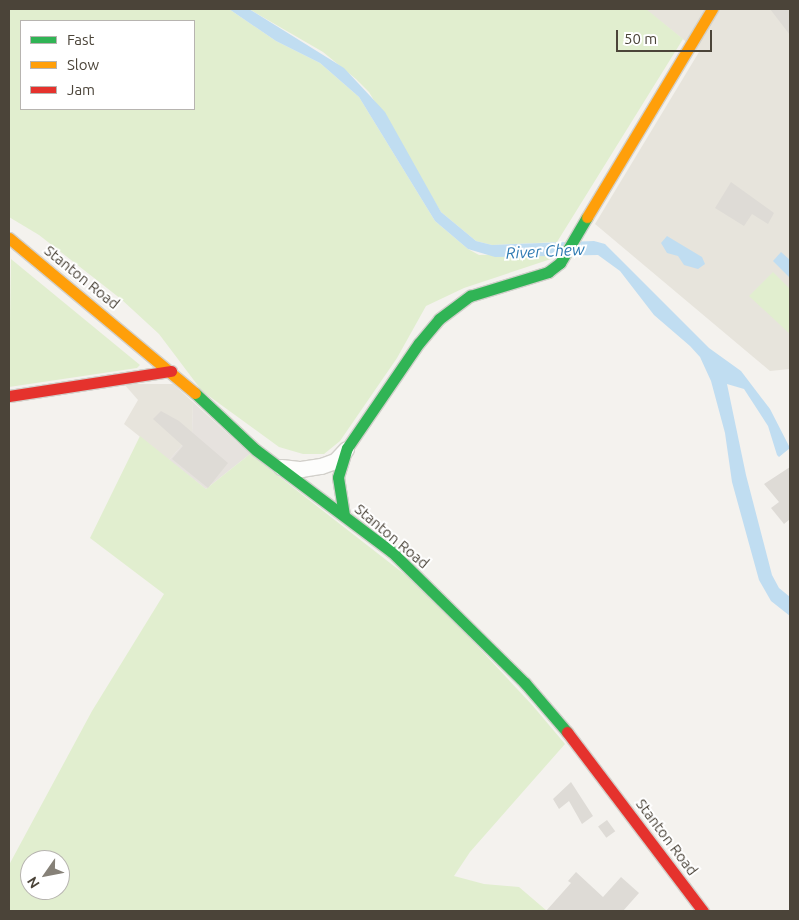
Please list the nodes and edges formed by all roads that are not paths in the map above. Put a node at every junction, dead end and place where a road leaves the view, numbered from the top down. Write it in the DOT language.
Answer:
graph roads {
  1 [pos="712,9"];
  2 [pos="9,238"];
  3 [pos="172,371"];
  4 [pos="9,396"];
  5 [pos="347,448"];
  6 [pos="278,467"];
  7 [pos="344,515"];
  8 [pos="703,911"];
  1 -- 5 [label="main road"];
  2 -- 3 [label="main road, Stanton Road"];
  3 -- 4 [label="main road"];
  3 -- 6 [label="main road, Stanton Road"];
  5 -- 6 [label="street"];
  5 -- 7 [label="main road"];
  6 -- 7 [label="main road, Stanton Road"];
  7 -- 8 [label="main road, Stanton Road"];
}
